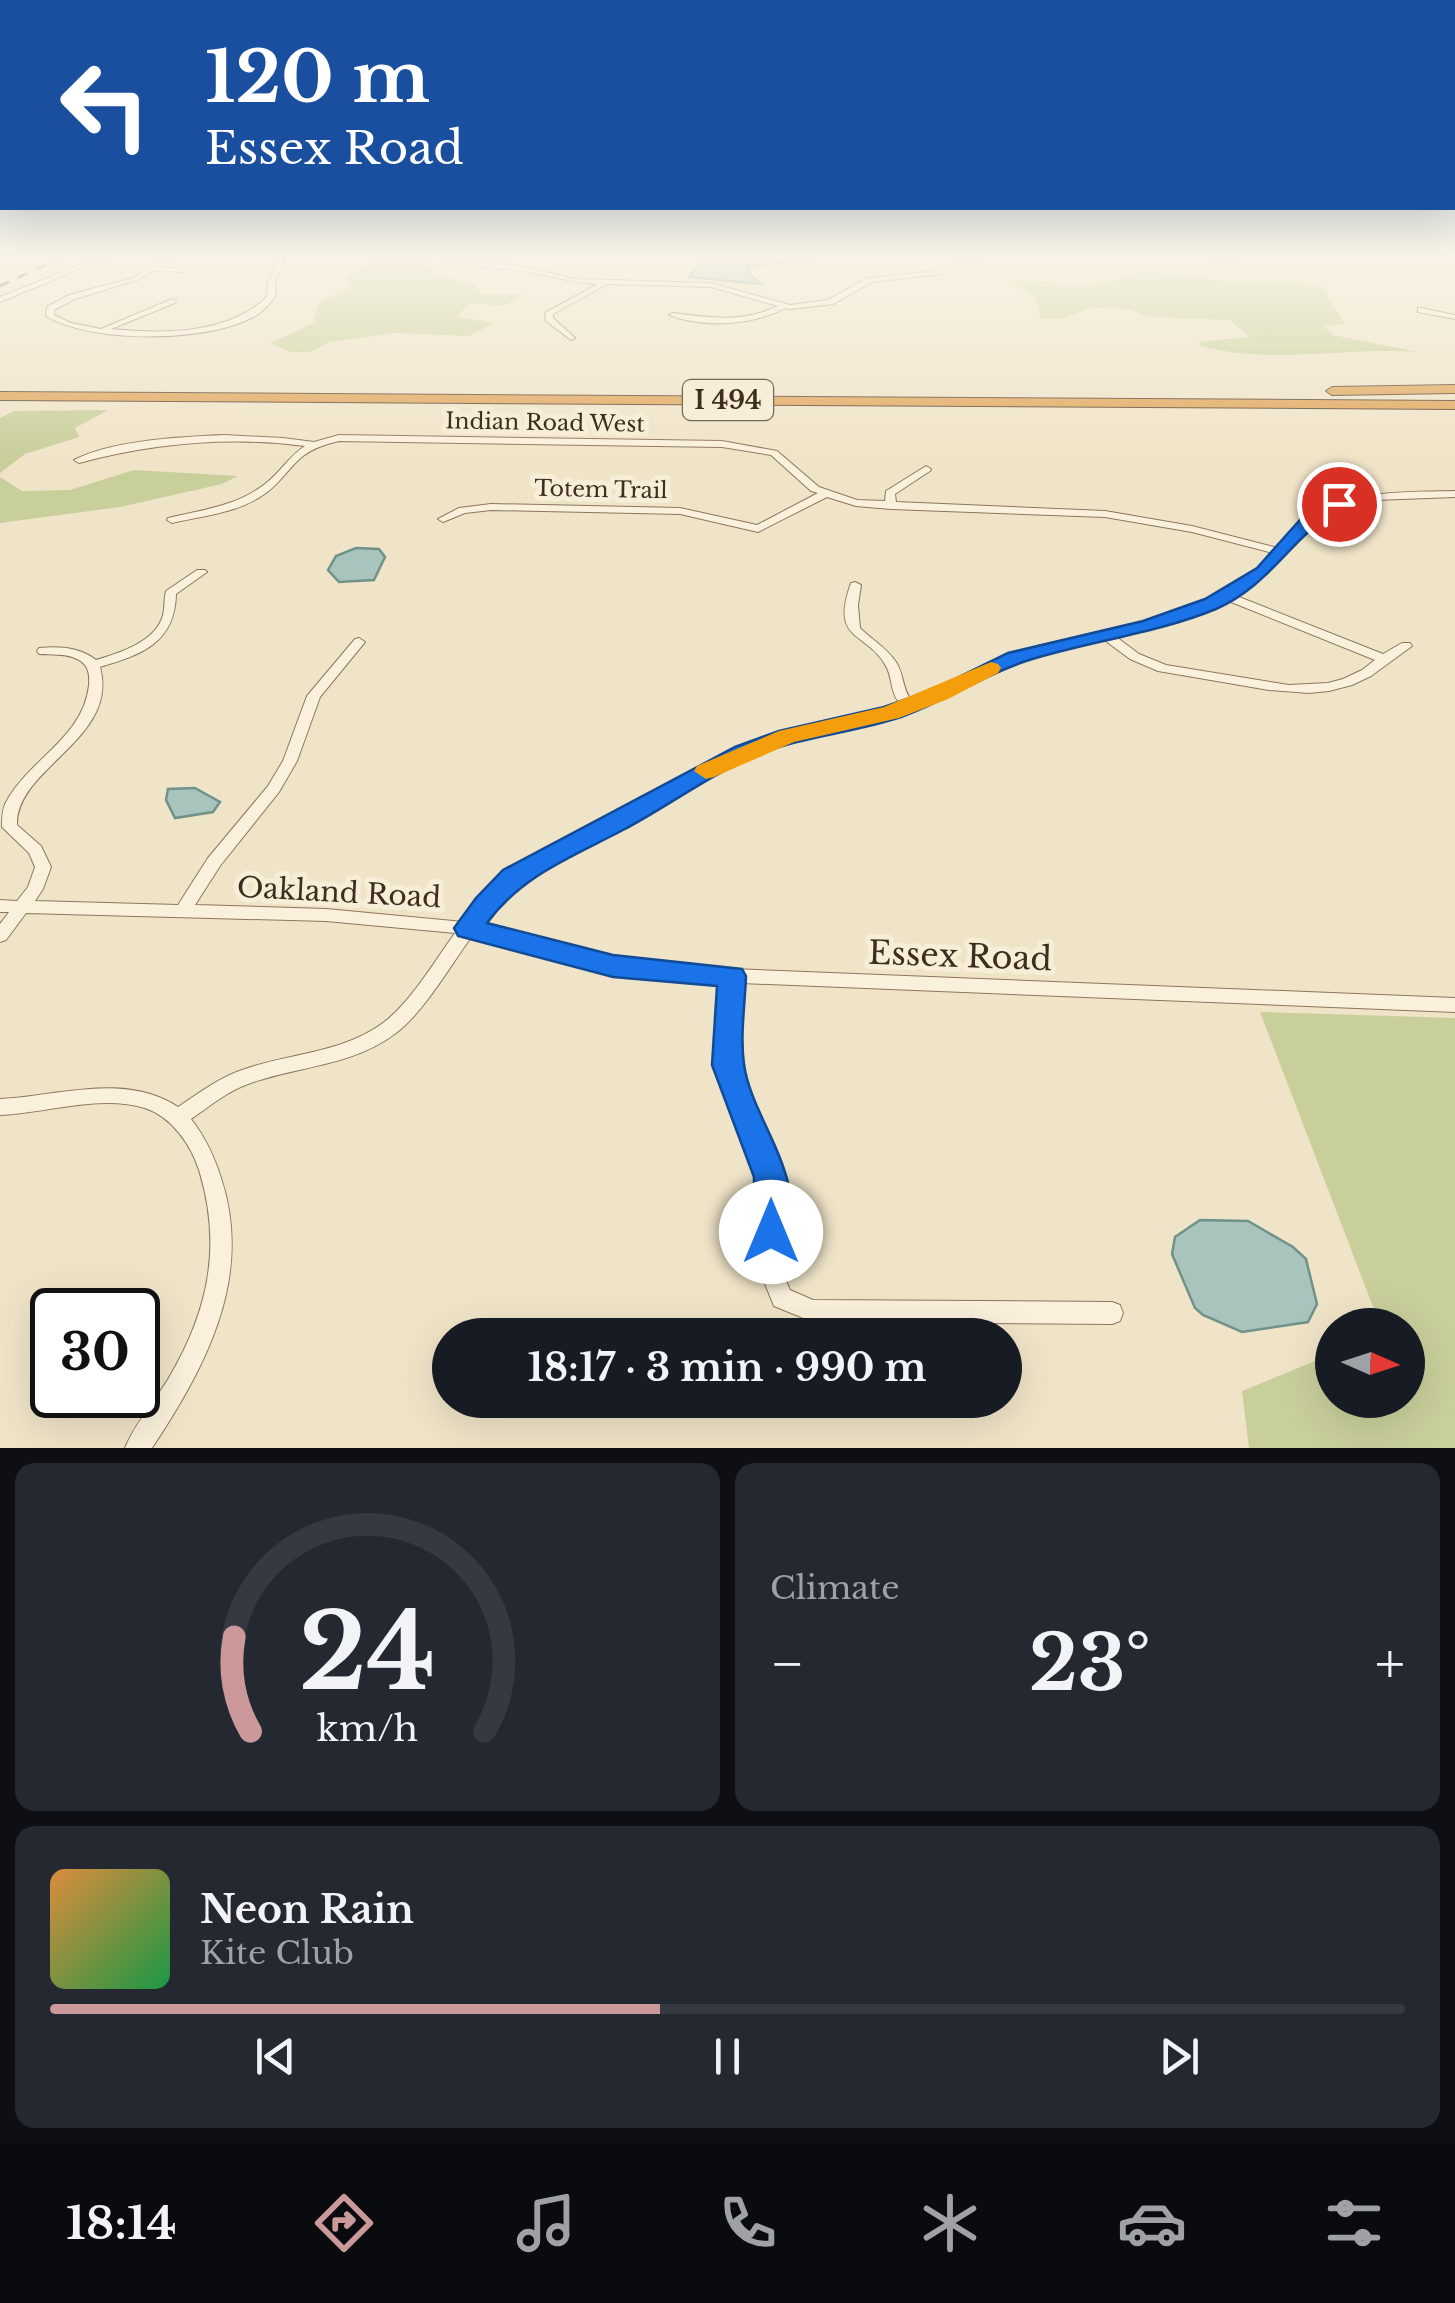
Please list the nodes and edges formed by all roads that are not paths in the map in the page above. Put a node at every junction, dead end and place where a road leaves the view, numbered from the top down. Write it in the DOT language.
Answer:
graph roads {
  1 [pos="64,323"];
  2 [pos="120,323"];
  3 [pos="223,323"];
  4 [pos="553,323"];
  5 [pos="105,329"];
  6 [pos="570,338"];
  7 [pos="0,387"];
  8 [pos="1455,391"];
  9 [pos="0,396"];
  10 [pos="1455,405"];
  11 [pos="312,444"];
  12 [pos="79,460"];
  13 [pos="926,469"];
  14 [pos="824,494"];
  15 [pos="1455,494"];
  16 [pos="891,506"];
  17 [pos="172,520"];
  18 [pos="443,520"];
  19 [pos="1282,552"];
  20 [pos="201,572"];
  21 [pos="855,585"];
  22 [pos="1227,596"];
  23 [pos="1106,635"];
  24 [pos="359,642"];
  25 [pos="1406,646"];
  26 [pos="42,651"];
  27 [pos="1384,659"];
  28 [pos="94,665"];
  29 [pos="910,706"];
  30 [pos="0,906"];
  31 [pos="23,906"];
  32 [pos="184,911"];
  33 [pos="468,928"];
  34 [pos="0,936"];
  35 [pos="732,976"];
  36 [pos="1455,1006"];
  37 [pos="0,1108"];
  38 [pos="177,1118"];
  39 [pos="1112,1313"];
  40 [pos="137,1448"];
  1 -- 5 [label="street"];
  2 -- 5 [label="street"];
  3 -- 5 [label="street"];
  4 -- 6 [label="street"];
  7 -- 8 [label="highway, I 494"];
  9 -- 10 [label="highway, I 494"];
  11 -- 12 [label="street, Indian Road West"];
  11 -- 14 [label="street, Indian Road West"];
  11 -- 17 [label="street"];
  13 -- 16 [label="street"];
  14 -- 16 [label="street, Indian Road West"];
  14 -- 18 [label="street, Totem Trail"];
  15 -- 19 [label="street, Oakland Road"];
  16 -- 19 [label="street, Indian Road West"];
  19 -- 22 [label="street, Oakland Road"];
  20 -- 28 [label="street"];
  21 -- 29 [label="street"];
  22 -- 23 [label="street, Oakland Road"];
  22 -- 27 [label="street"];
  23 -- 27 [label="street"];
  23 -- 29 [label="street, Oakland Road"];
  24 -- 32 [label="street"];
  25 -- 27 [label="street"];
  26 -- 28 [label="street"];
  28 -- 31 [label="street"];
  29 -- 33 [label="street, Oakland Road"];
  30 -- 31 [label="street, Oakland Road"];
  31 -- 32 [label="street, Oakland Road"];
  31 -- 34 [label="street"];
  32 -- 33 [label="street, Oakland Road"];
  33 -- 35 [label="street, Essex Road"];
  33 -- 38 [label="street"];
  35 -- 36 [label="street, Essex Road"];
  35 -- 39 [label="street"];
  37 -- 38 [label="street"];
  38 -- 40 [label="street"];
}
